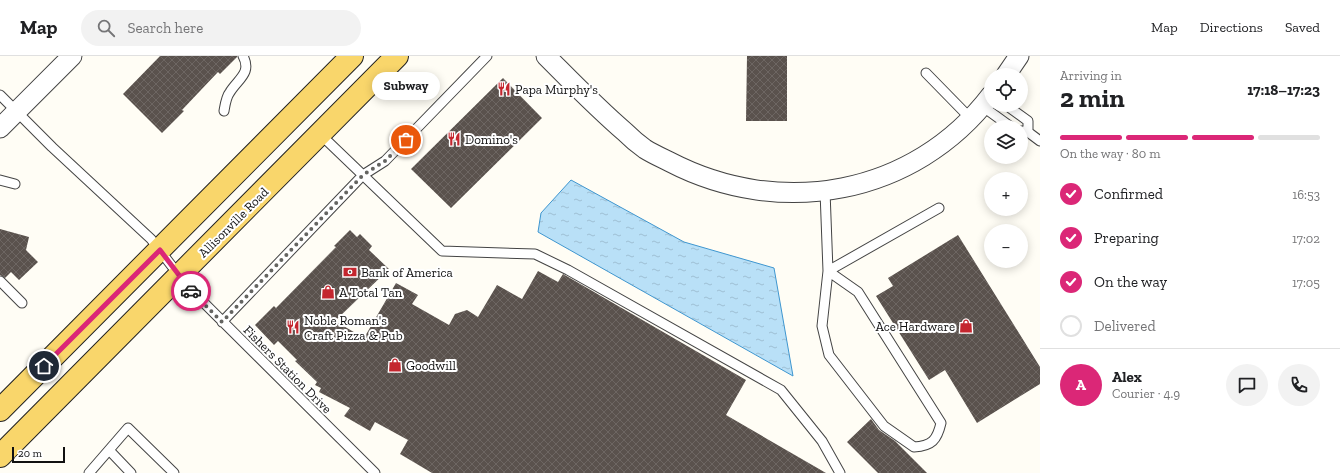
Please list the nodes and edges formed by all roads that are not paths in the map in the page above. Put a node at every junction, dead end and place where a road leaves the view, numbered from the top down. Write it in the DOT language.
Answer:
graph roads {
  1 [pos="72,56"];
  2 [pos="243,56"];
  3 [pos="352,56"];
  4 [pos="397,56"];
  5 [pos="487,56"];
  6 [pos="546,56"];
  7 [pos="1019,56"];
  8 [pos="1011,68"];
  9 [pos="926,73"];
  10 [pos="0,95"];
  11 [pos="982,106"];
  12 [pos="224,111"];
  13 [pos="17,112"];
  14 [pos="1016,112"];
  15 [pos="1001,120"];
  16 [pos="1027,120"];
  17 [pos="0,128"];
  18 [pos="320,134"];
  19 [pos="1028,134"];
  20 [pos="1040,141"];
  21 [pos="363,175"];
  22 [pos="0,180"];
  23 [pos="15,184"];
  24 [pos="825,191"];
  25 [pos="939,208"];
  26 [pos="160,250"];
  27 [pos="828,271"];
  28 [pos="179,276"];
  29 [pos="0,281"];
  30 [pos="22,303"];
  31 [pos="222,322"];
  32 [pos="0,410"];
  33 [pos="109,450"];
  34 [pos="0,456"];
  35 [pos="89,473"];
  36 [pos="131,473"];
  37 [pos="174,473"];
  38 [pos="375,473"];
  39 [pos="840,473"];
  1 -- 13 [label="street"];
  2 -- 12 [label="lane"];
  3 -- 26 [label="main road"];
  4 -- 18 [label="main road, Allisonville Road"];
  5 -- 21 [label="lane"];
  6 -- 24 [label="street"];
  7 -- 8 [label="street"];
  9 -- 11 [label="lane"];
  10 -- 13 [label="lane, Fishers Station Drive"];
  11 -- 15 [label="lane"];
  11 -- 24 [label="street"];
  13 -- 17 [label="street"];
  13 -- 26 [label="lane, Fishers Station Drive"];
  14 -- 16 [label="lane"];
  18 -- 21 [label="lane"];
  18 -- 28 [label="main road, Allisonville Road"];
  19 -- 20 [label="lane"];
  21 -- 31 [label="lane"];
  21 -- 39 [label="lane"];
  22 -- 23 [label="lane"];
  24 -- 27 [label="lane"];
  25 -- 27 [label="lane"];
  26 -- 28 [label="lane, Fishers Station Drive"];
  26 -- 32 [label="main road"];
  27 -- 27 [label="lane"];
  28 -- 31 [label="lane, Fishers Station Drive"];
  28 -- 34 [label="main road, Allisonville Road"];
  29 -- 30 [label="lane"];
  31 -- 38 [label="lane, Fishers Station Drive"];
  33 -- 35 [label="lane"];
  33 -- 36 [label="lane"];
  33 -- 37 [label="lane"];
}
